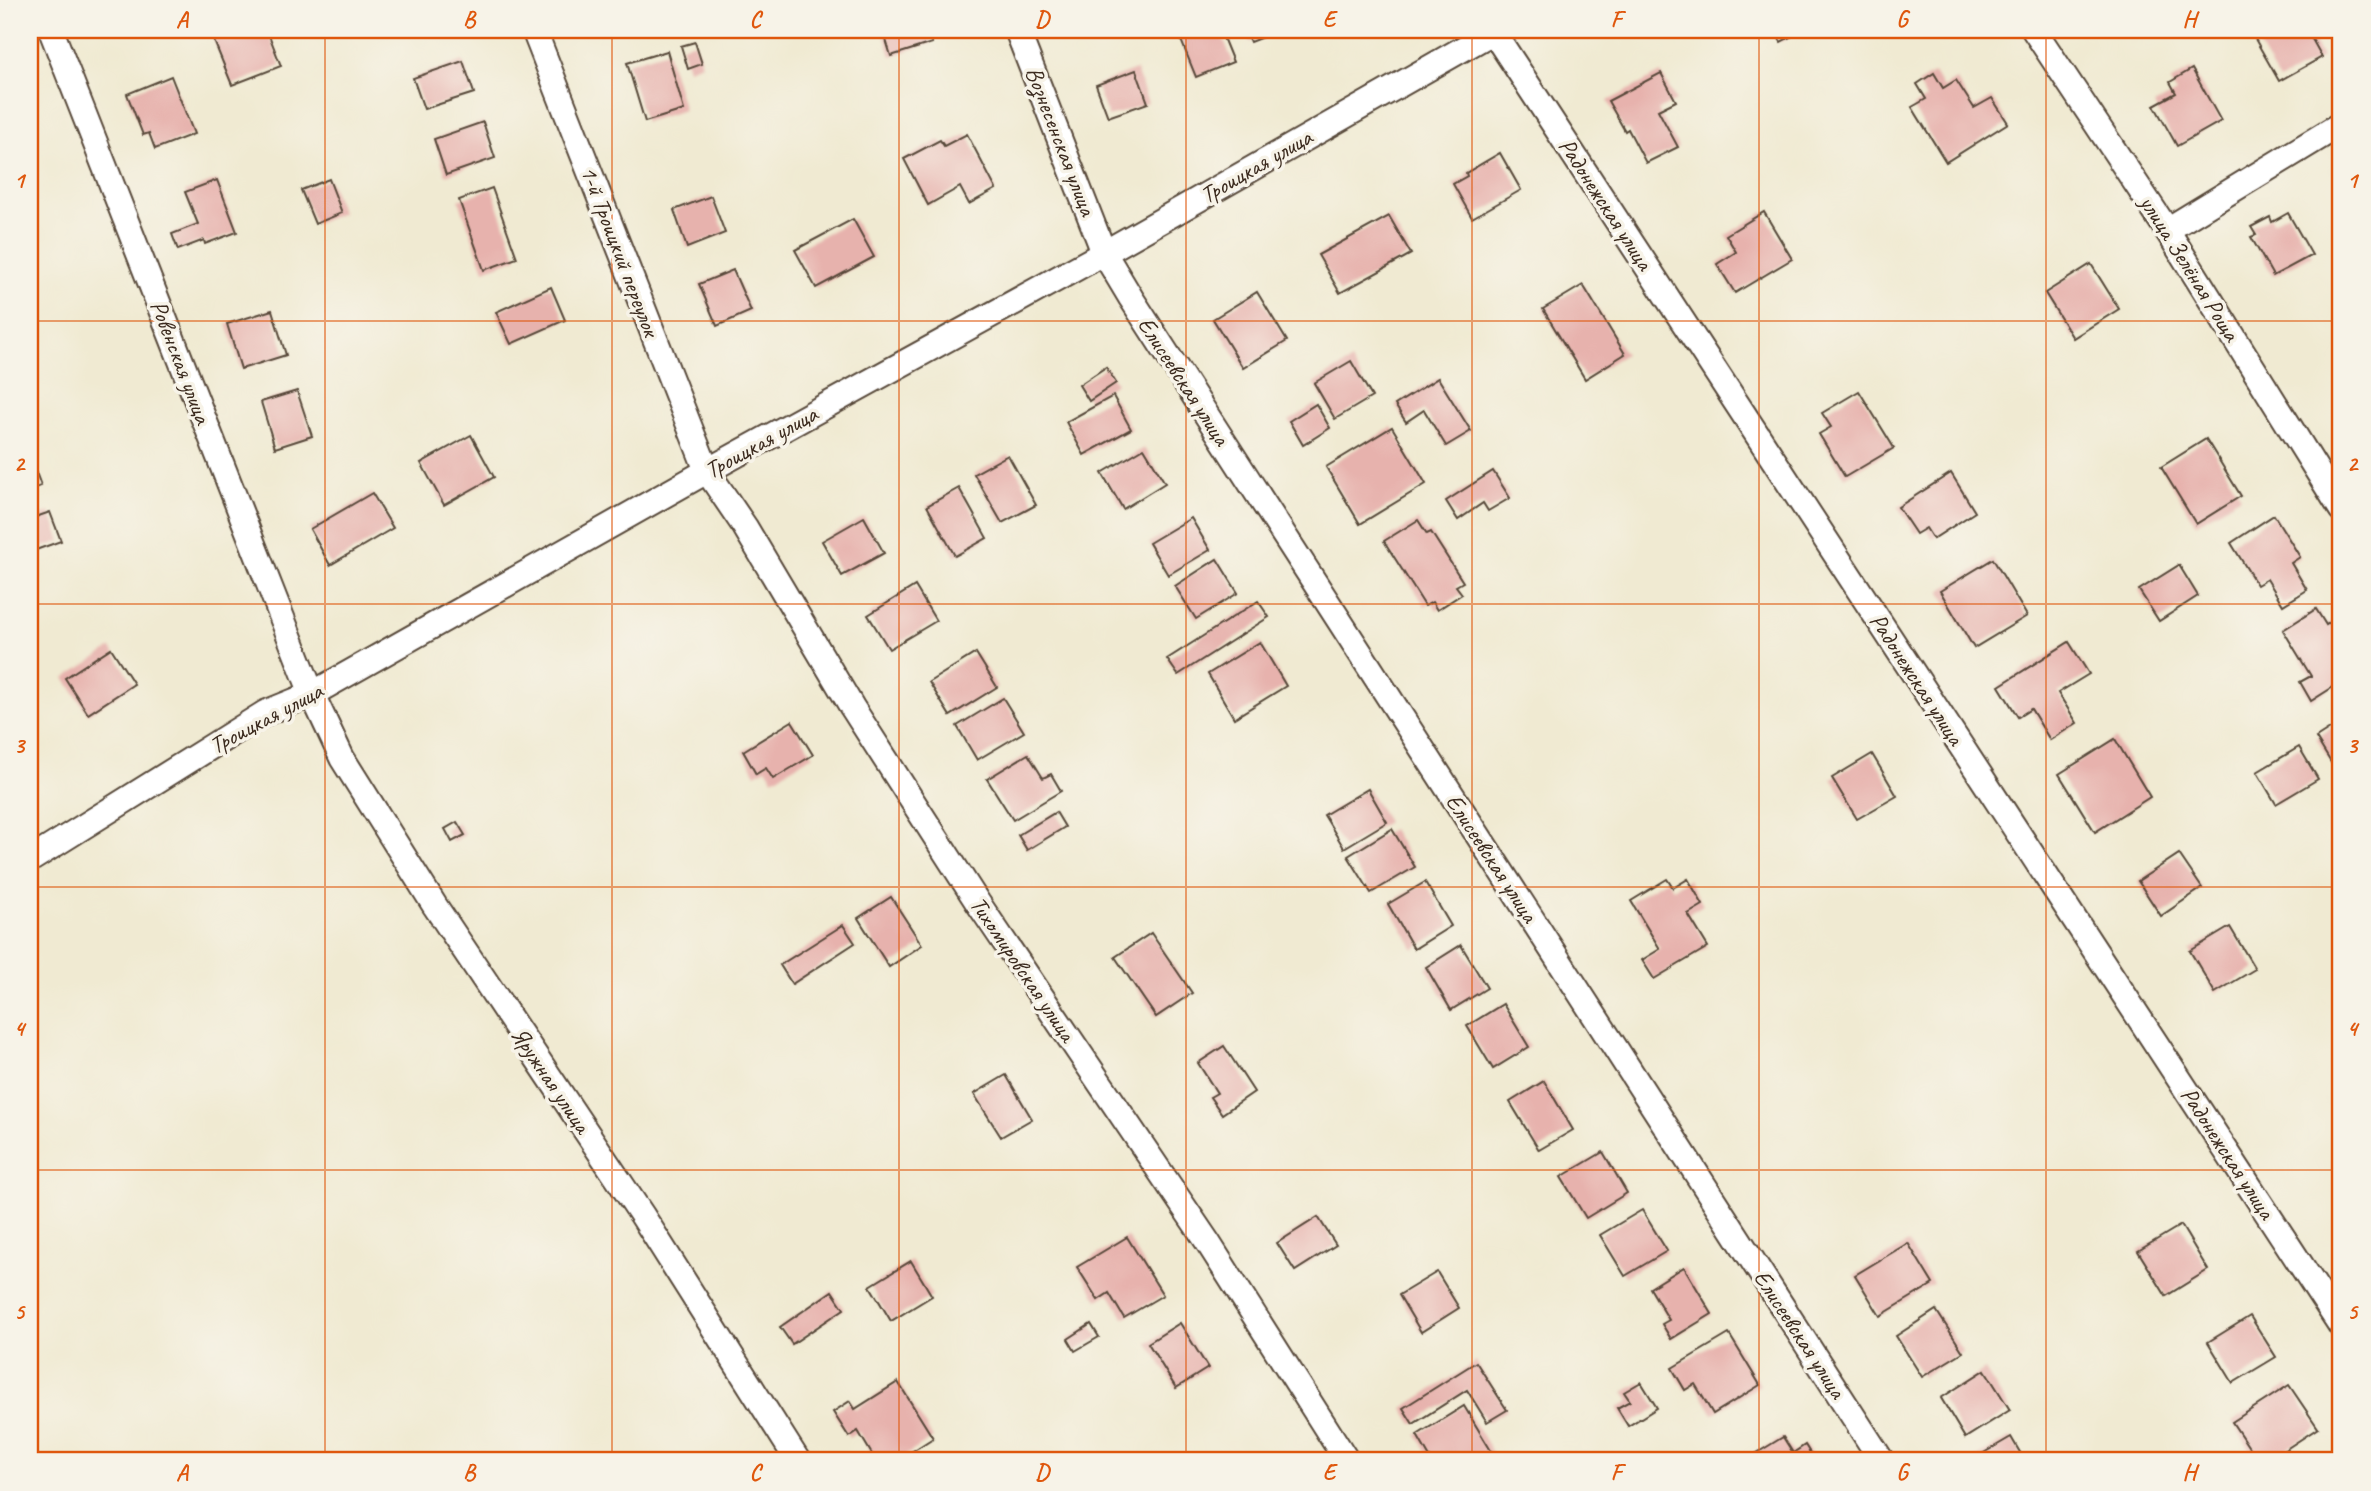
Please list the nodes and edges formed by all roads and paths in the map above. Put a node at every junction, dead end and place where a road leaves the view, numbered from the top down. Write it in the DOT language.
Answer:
graph roads {
  1 [pos="52,30"];
  2 [pos="534,30"];
  3 [pos="1017,30"];
  4 [pos="1494,30"];
  5 [pos="2034,30"];
  6 [pos="2341,124"];
  7 [pos="2167,230"];
  8 [pos="1104,253"];
  9 [pos="707,471"];
  10 [pos="2341,509"];
  11 [pos="312,694"];
  12 [pos="30,860"];
  13 [pos="2341,1326"];
  14 [pos="798,1461"];
  15 [pos="1347,1461"];
  16 [pos="1882,1461"];
  1 -- 11 [label="street, Ровенская улица"];
  2 -- 9 [label="street, 1-й Троицкий переулок"];
  3 -- 8 [label="street, Вознесенская улица"];
  4 -- 8 [label="street, Троицкая улица"];
  4 -- 13 [label="street, Радонежская улица"];
  5 -- 7 [label="street, улица Зелёная Роща"];
  6 -- 7 [label="street"];
  7 -- 10 [label="street, улица Зелёная Роща"];
  8 -- 9 [label="street, Троицкая улица"];
  8 -- 16 [label="street, Елисеевская улица"];
  9 -- 11 [label="street, Троицкая улица"];
  9 -- 15 [label="street, Тихомировская улица"];
  11 -- 12 [label="street, Троицкая улица"];
  11 -- 14 [label="street, Яружная улица"];
}
